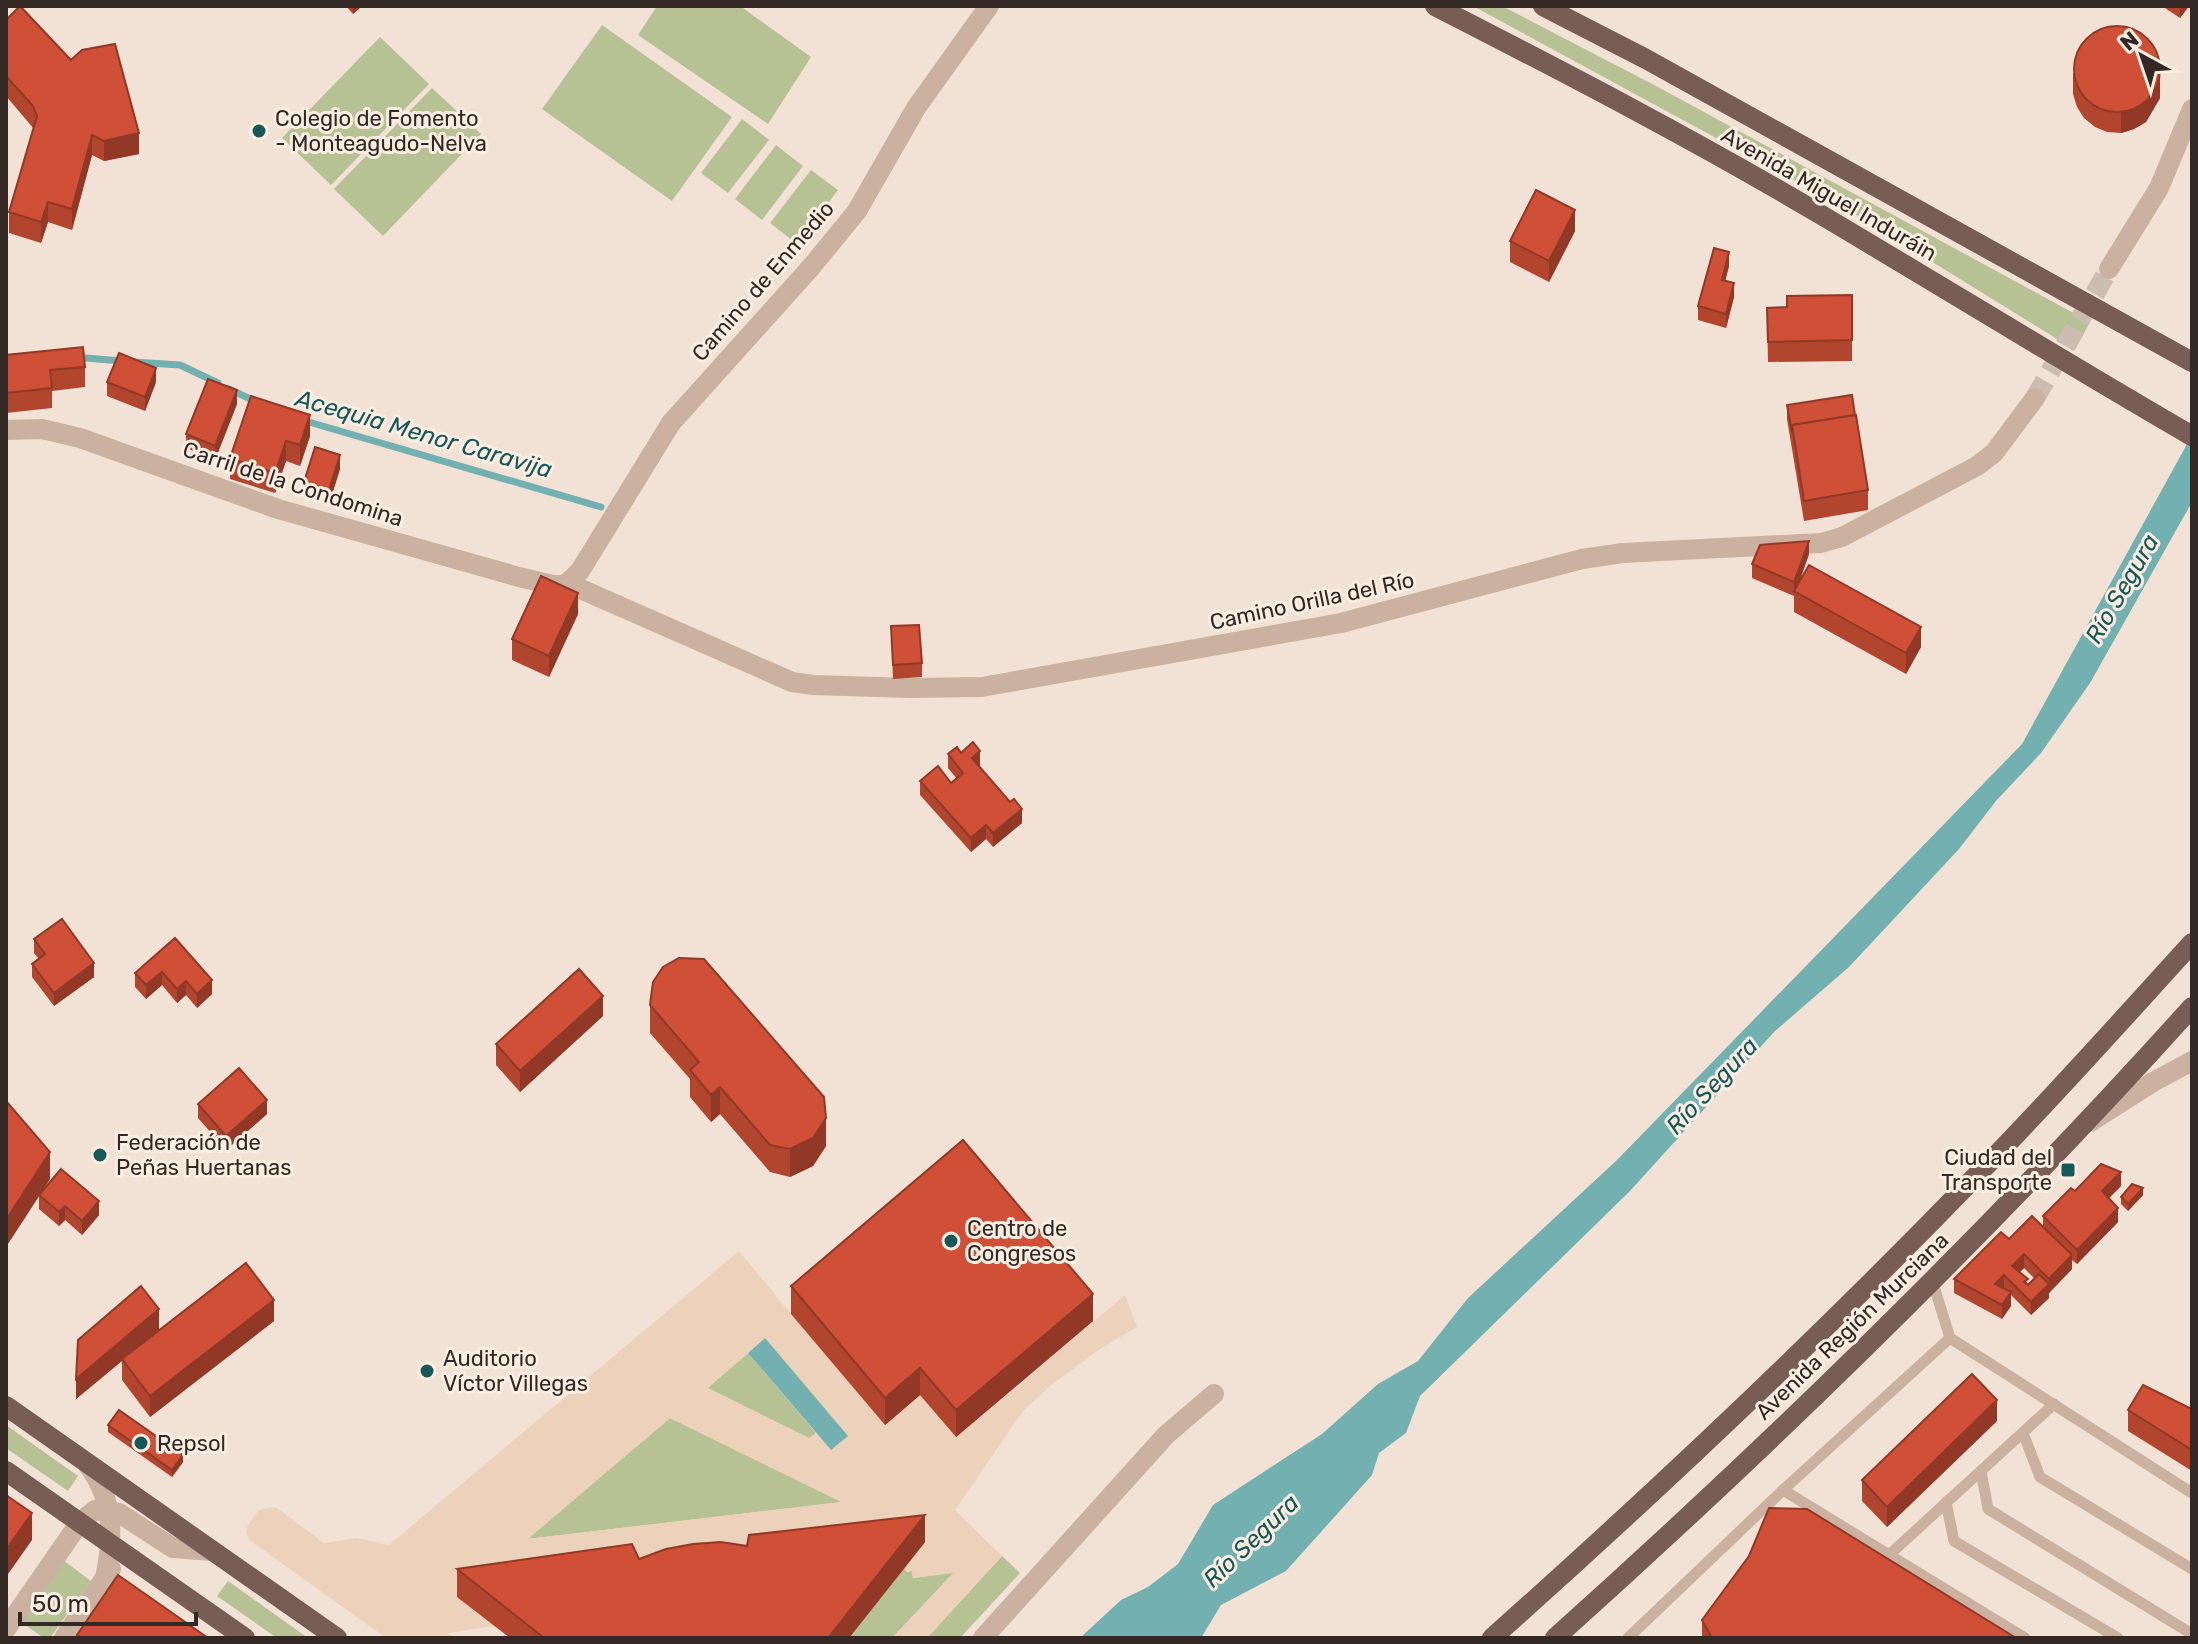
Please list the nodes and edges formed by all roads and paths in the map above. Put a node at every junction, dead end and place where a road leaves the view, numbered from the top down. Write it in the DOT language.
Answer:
graph roads {
  1 [pos="989,6"];
  2 [pos="1435,6"];
  3 [pos="1543,6"];
  4 [pos="2192,109"];
  5 [pos="2109,269"];
  6 [pos="2192,362"];
  7 [pos="2035,398"];
  8 [pos="6,430"];
  9 [pos="2192,436"];
  10 [pos="567,583"];
  11 [pos="2192,943"];
  12 [pos="2192,1007"];
  13 [pos="2192,1061"];
  14 [pos="2077,1131"];
  15 [pos="1933,1283"];
  16 [pos="1950,1338"];
  17 [pos="1214,1394"];
  18 [pos="2054,1404"];
  19 [pos="6,1406"];
  20 [pos="2023,1433"];
  21 [pos="84,1460"];
  22 [pos="6,1471"];
  23 [pos="1981,1471"];
  24 [pos="1783,1490"];
  25 [pos="2192,1493"];
  26 [pos="1946,1502"];
  27 [pos="108,1510"];
  28 [pos="80,1522"];
  29 [pos="116,1548"];
  30 [pos="213,1551"];
  31 [pos="1889,1555"];
  32 [pos="2192,1569"];
  33 [pos="6,1629"];
  34 [pos="2192,1634"];
  35 [pos="64,1638"];
  36 [pos="245,1638"];
  37 [pos="337,1638"];
  38 [pos="983,1638"];
  39 [pos="1492,1638"];
  40 [pos="1555,1638"];
  41 [pos="1628,1638"];
  42 [pos="2025,1638"];
  43 [pos="2118,1638"];
  1 -- 10 [label="street, Camino de Enmedio"];
  2 -- 9 [label="main road, Avenida Miguel Induráin"];
  3 -- 6 [label="main road, Avenida Miguel Induráin"];
  4 -- 5 [label="street"];
  7 -- 10 [label="street, Camino Orilla del Río"];
  8 -- 10 [label="street, Carril de la Condomina"];
  11 -- 39 [label="main road, Avenida Región Murciana"];
  12 -- 14 [label="main road"];
  13 -- 14 [label="street, Avenida Región Murciana"];
  14 -- 15 [label="main road, Avenida Región Murciana"];
  15 -- 16 [label="lane"];
  15 -- 40 [label="main road, Avenida Región Murciana"];
  16 -- 18 [label="lane"];
  16 -- 24 [label="lane"];
  17 -- 38 [label="street"];
  18 -- 20 [label="lane"];
  18 -- 25 [label="lane"];
  19 -- 21 [label="main road"];
  20 -- 23 [label="lane"];
  20 -- 32 [label="lane"];
  21 -- 27 [label="street"];
  21 -- 30 [label="main road"];
  22 -- 28 [label="main road"];
  23 -- 26 [label="lane"];
  23 -- 34 [label="lane"];
  24 -- 31 [label="lane"];
  24 -- 41 [label="lane"];
  26 -- 31 [label="lane"];
  26 -- 43 [label="lane"];
  27 -- 28 [label="street"];
  27 -- 29 [label="street"];
  27 -- 30 [label="street"];
  28 -- 29 [label="main road"];
  28 -- 33 [label="street"];
  29 -- 35 [label="street"];
  29 -- 36 [label="main road"];
  30 -- 37 [label="main road"];
  31 -- 42 [label="lane"];
}
